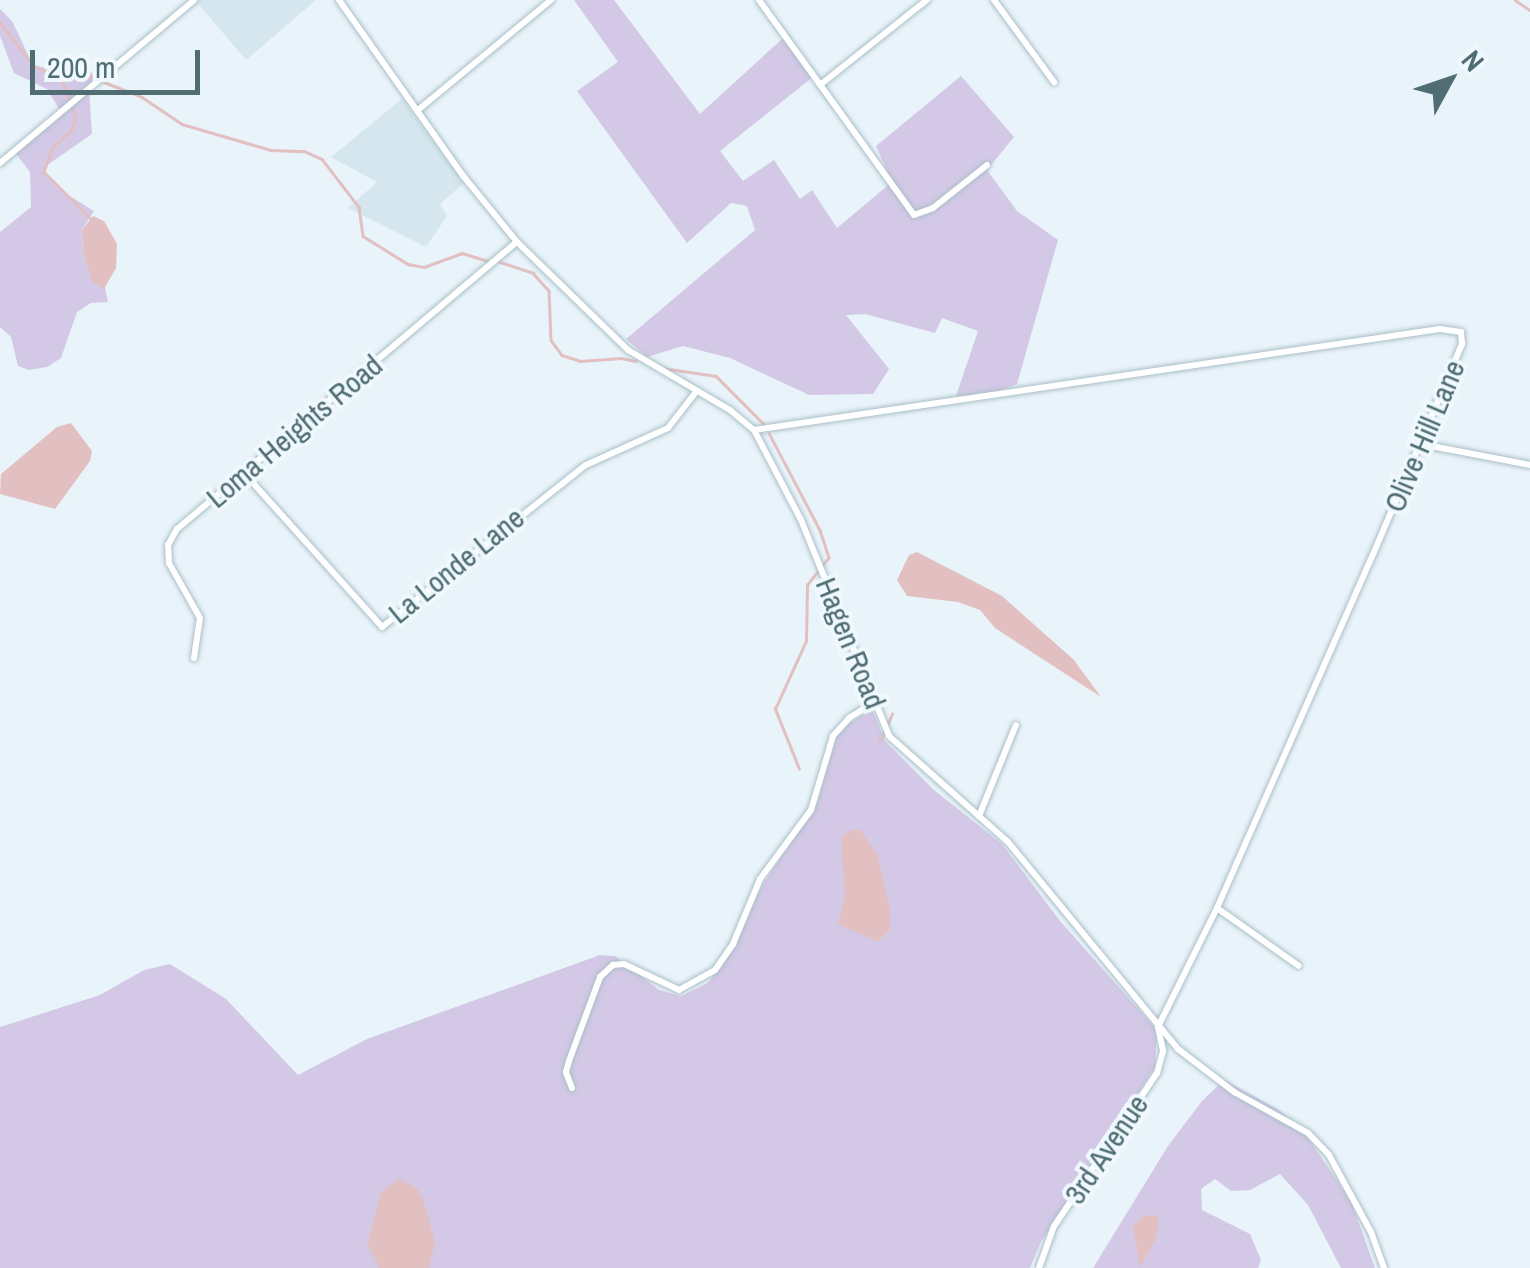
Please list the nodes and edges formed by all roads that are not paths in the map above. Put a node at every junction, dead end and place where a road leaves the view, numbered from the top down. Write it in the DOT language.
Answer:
graph roads {
  1 [pos="194,0"];
  2 [pos="340,0"];
  3 [pos="551,0"];
  4 [pos="759,0"];
  5 [pos="926,0"];
  6 [pos="994,0"];
  7 [pos="1054,82"];
  8 [pos="820,85"];
  9 [pos="418,110"];
  10 [pos="0,163"];
  11 [pos="987,165"];
  12 [pos="516,242"];
  13 [pos="696,392"];
  14 [pos="754,430"];
  15 [pos="1421,444"];
  16 [pos="1530,465"];
  17 [pos="244,473"];
  18 [pos="194,658"];
  19 [pos="873,703"];
  20 [pos="1016,725"];
  21 [pos="979,816"];
  22 [pos="1217,908"];
  23 [pos="1299,966"];
  24 [pos="1158,1027"];
  25 [pos="572,1088"];
  26 [pos="1039,1268"];
  27 [pos="1384,1268"];
  1 -- 10 [label="street"];
  2 -- 9 [label="street, Hagen Road"];
  3 -- 9 [label="street"];
  4 -- 8 [label="street"];
  5 -- 8 [label="street"];
  6 -- 7 [label="street"];
  8 -- 11 [label="street"];
  9 -- 12 [label="street, Hagen Road"];
  12 -- 13 [label="street, Hagen Road"];
  12 -- 17 [label="street, Loma Heights Road"];
  13 -- 14 [label="street, Hagen Road"];
  13 -- 17 [label="street, La Londe Lane"];
  14 -- 15 [label="street, Olive Hill Lane"];
  14 -- 19 [label="street, Hagen Road"];
  15 -- 16 [label="street"];
  15 -- 22 [label="street, Olive Hill Lane"];
  17 -- 18 [label="street, Loma Heights Road"];
  19 -- 21 [label="street, Hagen Road"];
  19 -- 25 [label="street"];
  20 -- 21 [label="street"];
  21 -- 24 [label="street, Hagen Road"];
  22 -- 23 [label="street"];
  22 -- 24 [label="street, Olive Hill Lane"];
  24 -- 26 [label="street, 3rd Avenue"];
  24 -- 27 [label="street, Hagen Road"];
}
